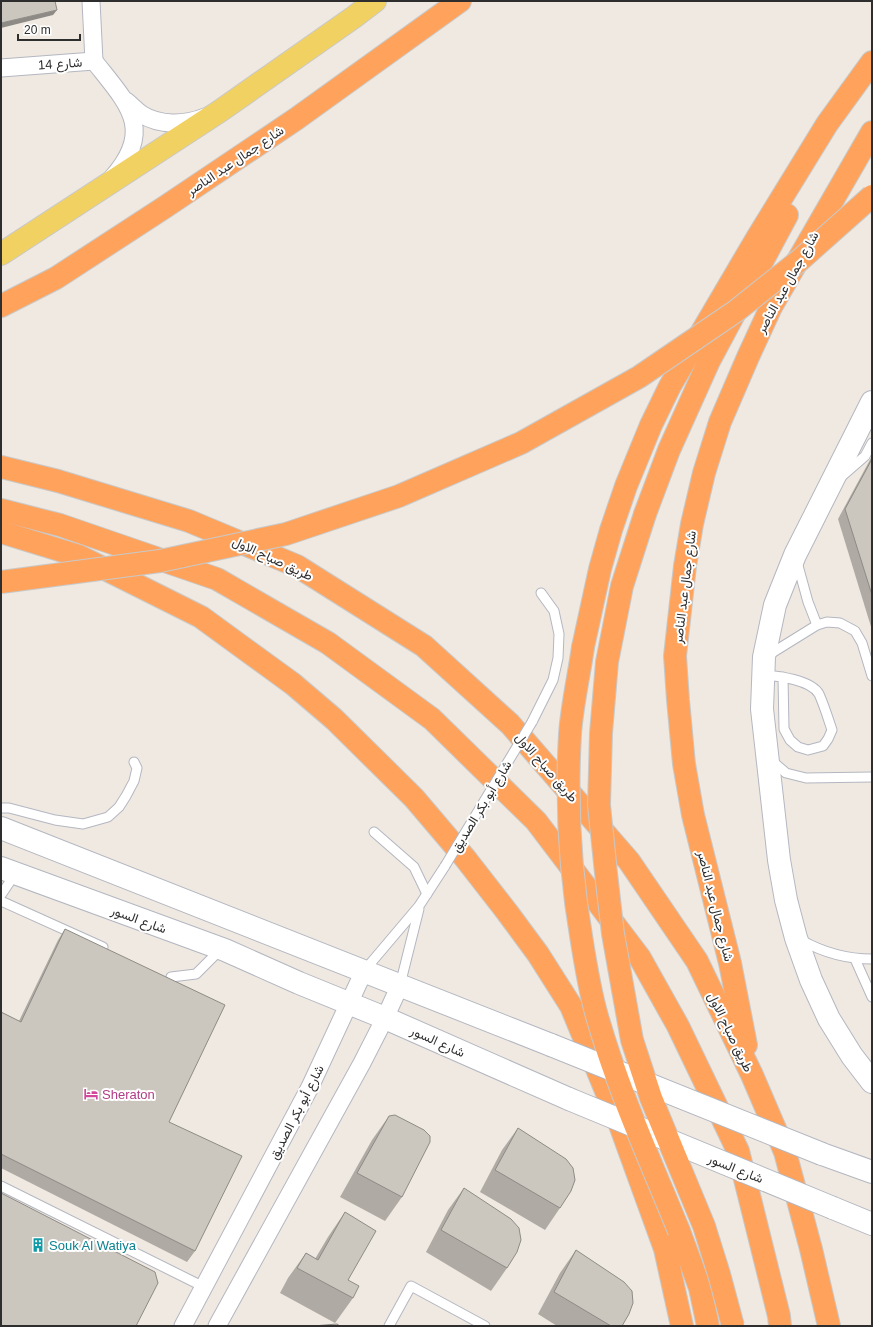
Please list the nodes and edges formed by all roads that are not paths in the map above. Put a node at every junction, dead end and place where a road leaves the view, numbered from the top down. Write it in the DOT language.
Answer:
graph roads {
  1 [pos="91,1"];
  2 [pos="375,1"];
  3 [pos="460,1"];
  4 [pos="94,61"];
  5 [pos="872,63"];
  6 [pos="1,68"];
  7 [pos="124,100"];
  8 [pos="220,111"];
  9 [pos="872,132"];
  10 [pos="103,188"];
  11 [pos="872,196"];
  12 [pos="1,254"];
  13 [pos="1,306"];
  14 [pos="872,402"];
  15 [pos="872,443"];
  16 [pos="1,467"];
  17 [pos="830,486"];
  18 [pos="1,510"];
  19 [pos="1,532"];
  20 [pos="795,555"];
  21 [pos="1,582"];
  22 [pos="541,593"];
  23 [pos="817,625"];
  24 [pos="770,670"];
  25 [pos="872,676"];
  26 [pos="766,743"];
  27 [pos="134,762"];
  28 [pos="872,777"];
  29 [pos="1,808"];
  30 [pos="1,828"];
  31 [pos="374,832"];
  32 [pos="8,871"];
  33 [pos="427,894"];
  34 [pos="1,895"];
  35 [pos="1,901"];
  36 [pos="419,906"];
  37 [pos="796,938"];
  38 [pos="103,946"];
  39 [pos="221,948"];
  40 [pos="855,959"];
  41 [pos="872,959"];
  42 [pos="364,971"];
  43 [pos="171,977"];
  44 [pos="400,985"];
  45 [pos="872,997"];
  46 [pos="349,1002"];
  47 [pos="385,1018"];
  48 [pos="752,1075"];
  49 [pos="872,1082"];
  50 [pos="872,1172"];
  51 [pos="1,1186"];
  52 [pos="872,1224"];
  53 [pos="204,1287"];
  54 [pos="183,1326"];
  55 [pos="216,1326"];
  56 [pos="388,1326"];
  57 [pos="485,1326"];
  58 [pos="682,1326"];
  59 [pos="708,1326"];
  60 [pos="733,1326"];
  61 [pos="780,1326"];
  62 [pos="829,1326"];
  1 -- 4 [label="street"];
  2 -- 8 [label="main road"];
  3 -- 13 [label="highway, شارع جمال عبد الناصر"];
  4 -- 6 [label="street, شارع 14"];
  4 -- 7 [label="street, شارع 14"];
  5 -- 59 [label="highway, bridge"];
  5 -- 60 [label="highway, bridge"];
  7 -- 8 [label="street, شارع 14"];
  7 -- 10 [label="street, شارع 14"];
  8 -- 10 [label="main road"];
  9 -- 48 [label="highway, شارع جمال عبد الناصر"];
  10 -- 12 [label="main road"];
  11 -- 21 [label="highway, bridge"];
  14 -- 17 [label="main road"];
  15 -- 17 [label="lane"];
  16 -- 48 [label="highway, طريق صباح الاول"];
  17 -- 20 [label="main road"];
  18 -- 61 [label="highway"];
  19 -- 58 [label="highway"];
  20 -- 23 [label="lane"];
  20 -- 24 [label="main road"];
  22 -- 33 [label="lane, شارع أبو بكر الصديق, bridge"];
  23 -- 24 [label="lane"];
  23 -- 25 [label="lane"];
  24 -- 24 [label="lane"];
  24 -- 26 [label="main road"];
  26 -- 28 [label="lane"];
  26 -- 37 [label="main road"];
  27 -- 29 [label="lane"];
  30 -- 42 [label="main road"];
  31 -- 33 [label="lane"];
  32 -- 34 [label="lane"];
  32 -- 39 [label="main road, شارع السور"];
  33 -- 36 [label="lane, شارع أبو بكر الصديق"];
  35 -- 38 [label="lane"];
  36 -- 42 [label="lane, شارع أبو بكر الصديق"];
  36 -- 44 [label="lane, شارع أبو بكر الصديق"];
  37 -- 40 [label="lane"];
  37 -- 49 [label="main road"];
  39 -- 43 [label="lane"];
  39 -- 46 [label="main road, شارع السور"];
  40 -- 41 [label="lane"];
  40 -- 45 [label="lane"];
  42 -- 44 [label="main road"];
  42 -- 46 [label="street, شارع أبو بكر الصديق"];
  44 -- 47 [label="street, شارع أبو بكر الصديق"];
  44 -- 50 [label="main road, bridge"];
  46 -- 47 [label="main road, شارع السور"];
  46 -- 53 [label="street, شارع أبو بكر الصديق"];
  47 -- 52 [label="main road, شارع السور, bridge"];
  47 -- 55 [label="street, شارع أبو بكر الصديق"];
  48 -- 62 [label="highway, طريق صباح الاول"];
  51 -- 53 [label="lane"];
  53 -- 54 [label="street, شارع أبو بكر الصديق"];
  56 -- 57 [label="lane"];
}
